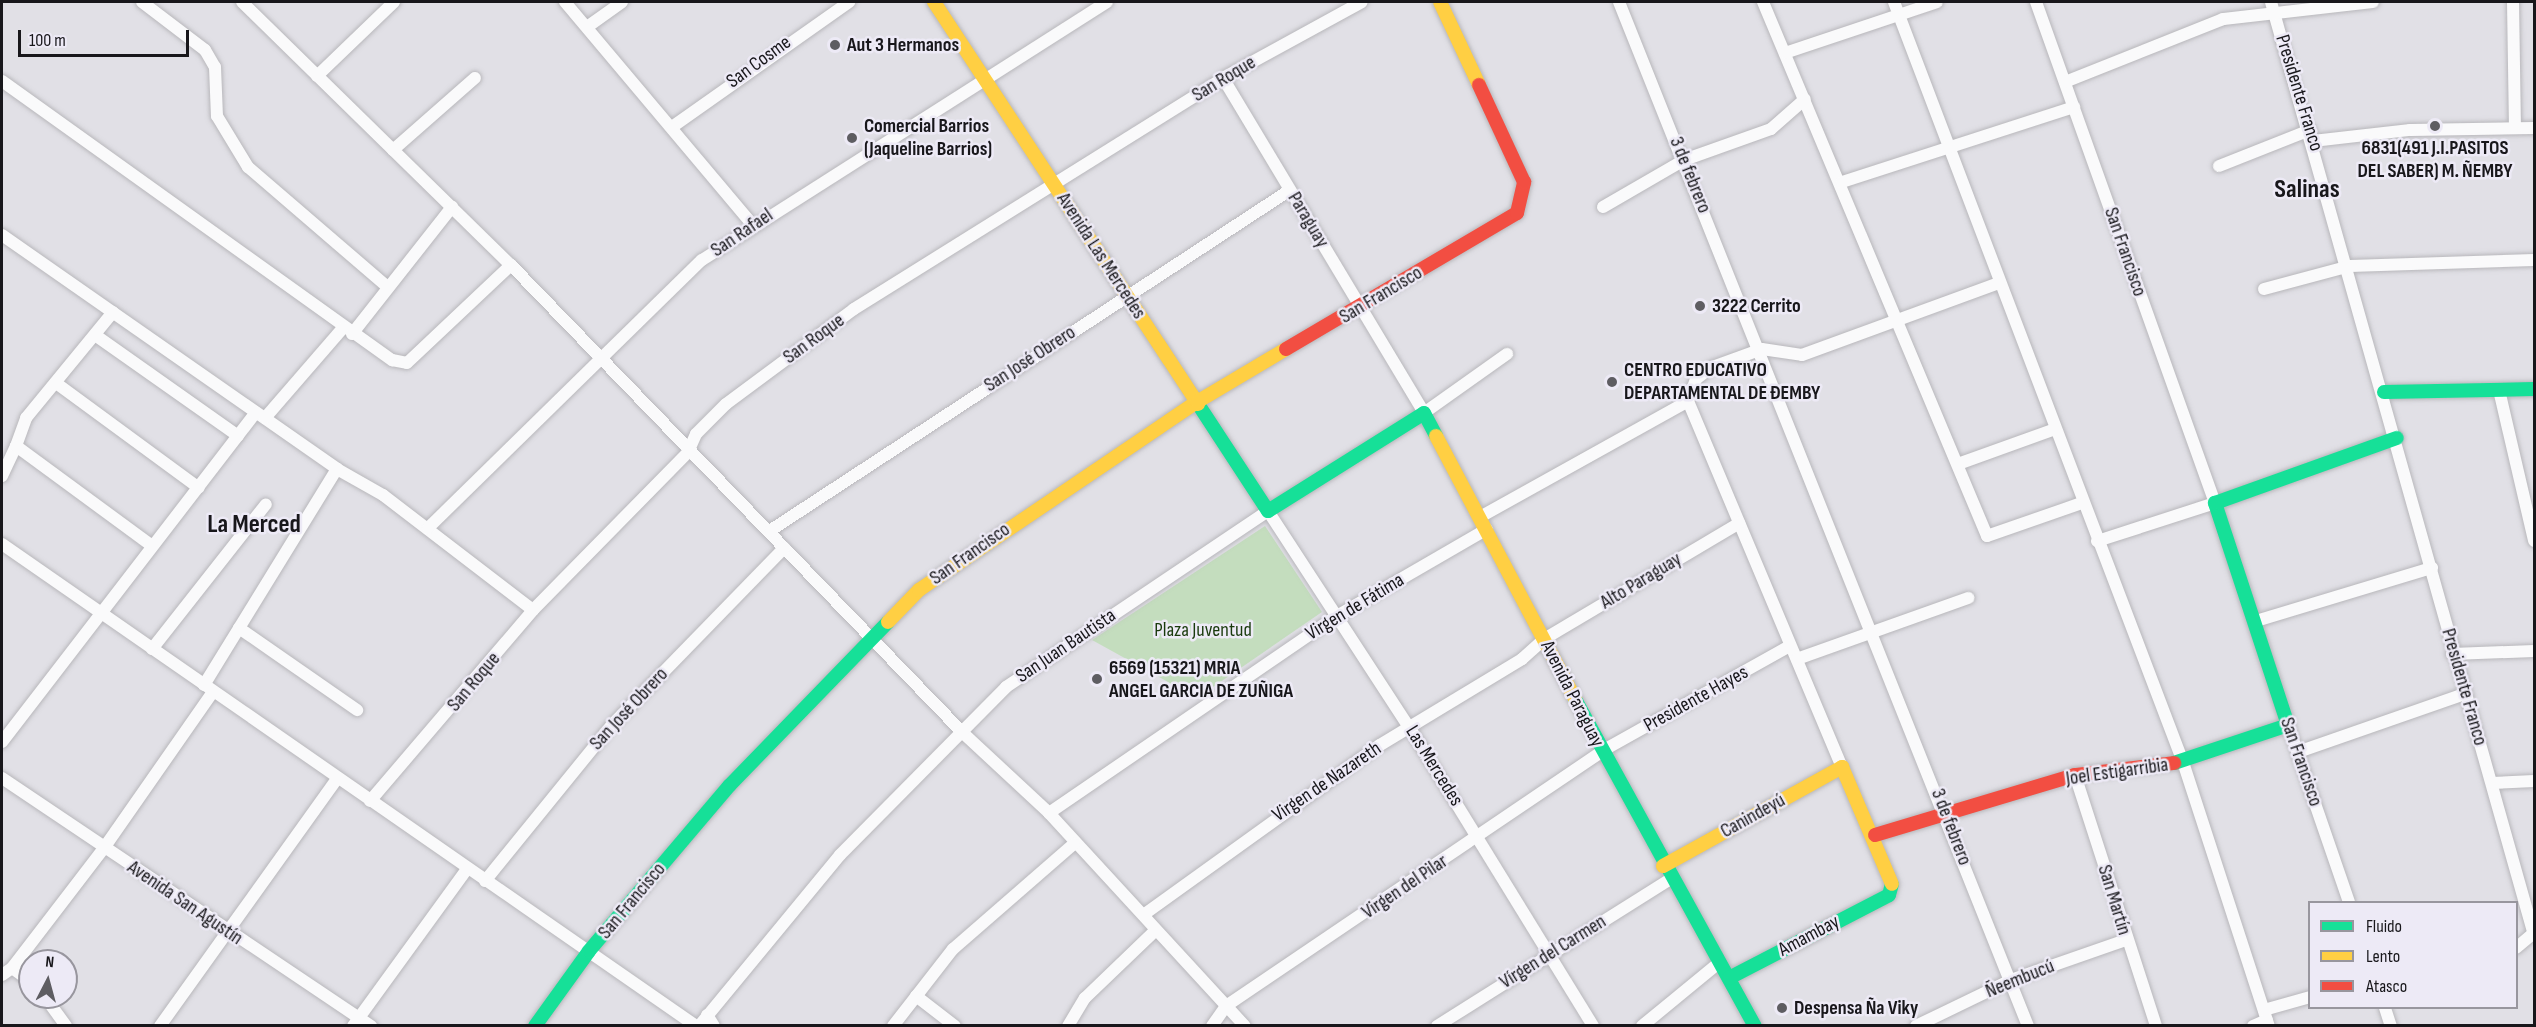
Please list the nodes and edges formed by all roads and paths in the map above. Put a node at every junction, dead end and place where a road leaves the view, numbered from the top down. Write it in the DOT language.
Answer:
graph roads {
  1 [pos="142,2"];
  2 [pos="242,2"];
  3 [pos="394,2"];
  4 [pos="565,2"];
  5 [pos="622,2"];
  6 [pos="849,2"];
  7 [pos="934,2"];
  8 [pos="1107,2"];
  9 [pos="1362,2"];
  10 [pos="1440,2"];
  11 [pos="1619,2"];
  12 [pos="1763,2"];
  13 [pos="1894,2"];
  14 [pos="1937,2"];
  15 [pos="2036,2"];
  16 [pos="2373,2"];
  17 [pos="2513,2"];
  18 [pos="2272,6"];
  19 [pos="1899,15"];
  20 [pos="586,27"];
  21 [pos="1785,53"];
  22 [pos="317,76"];
  23 [pos="475,78"];
  24 [pos="984,78"];
  25 [pos="1223,78"];
  26 [pos="2,81"];
  27 [pos="2065,82"];
  28 [pos="1805,99"];
  29 [pos="2074,107"];
  30 [pos="672,127"];
  31 [pos="2515,128"];
  32 [pos="2535,128"];
  33 [pos="2312,135"];
  34 [pos="1953,149"];
  35 [pos="393,150"];
  36 [pos="1684,160"];
  37 [pos="2219,166"];
  38 [pos="1842,182"];
  39 [pos="1055,186"];
  40 [pos="1290,190"];
  41 [pos="452,207"];
  42 [pos="1603,207"];
  43 [pos="753,225"];
  44 [pos="2,235"];
  45 [pos="2535,260"];
  46 [pos="511,265"];
  47 [pos="2350,266"];
  48 [pos="1999,283"];
  49 [pos="385,285"];
  50 [pos="2264,290"];
  51 [pos="1127,295"];
  52 [pos="1360,308"];
  53 [pos="113,312"];
  54 [pos="1898,318"];
  55 [pos="347,331"];
  56 [pos="95,335"];
  57 [pos="1762,348"];
  58 [pos="1507,354"];
  59 [pos="599,360"];
  60 [pos="1393,361"];
  61 [pos="56,383"];
  62 [pos="2535,389"];
  63 [pos="2499,390"];
  64 [pos="2384,392"];
  65 [pos="1688,400"];
  66 [pos="1197,402"];
  67 [pos="1424,413"];
  68 [pos="260,415"];
  69 [pos="2055,429"];
  70 [pos="238,436"];
  71 [pos="2397,438"];
  72 [pos="16,446"];
  73 [pos="688,452"];
  74 [pos="1958,464"];
  75 [pos="337,469"];
  76 [pos="2,476"];
  77 [pos="199,488"];
  78 [pos="2082,503"];
  79 [pos="2215,503"];
  80 [pos="266,504"];
  81 [pos="1268,511"];
  82 [pos="1483,523"];
  83 [pos="1739,523"];
  84 [pos="428,528"];
  85 [pos="771,530"];
  86 [pos="2097,541"];
  87 [pos="2535,541"];
  88 [pos="2,544"];
  89 [pos="151,545"];
  90 [pos="784,548"];
  91 [pos="2432,568"];
  92 [pos="1968,598"];
  93 [pos="533,610"];
  94 [pos="98,611"];
  95 [pos="1337,616"];
  96 [pos="2256,621"];
  97 [pos="239,628"];
  98 [pos="1872,628"];
  99 [pos="875,638"];
  100 [pos="1544,639"];
  101 [pos="1790,646"];
  102 [pos="152,650"];
  103 [pos="2535,651"];
  104 [pos="2452,654"];
  105 [pos="1797,659"];
  106 [pos="208,689"];
  107 [pos="2465,694"];
  108 [pos="357,710"];
  109 [pos="2288,725"];
  110 [pos="1412,730"];
  111 [pos="963,733"];
  112 [pos="2,742"];
  113 [pos="1602,752"];
  114 [pos="2298,752"];
  115 [pos="2183,762"];
  116 [pos="1842,767"];
  117 [pos="2075,775"];
  118 [pos="2,778"];
  119 [pos="336,780"];
  120 [pos="2535,782"];
  121 [pos="2492,783"];
  122 [pos="370,801"];
  123 [pos="1050,813"];
  124 [pos="1947,815"];
  125 [pos="1875,836"];
  126 [pos="1479,838"];
  127 [pos="1074,844"];
  128 [pos="104,848"];
  129 [pos="1664,866"];
  130 [pos="466,868"];
  131 [pos="1670,879"];
  132 [pos="485,881"];
  133 [pos="2348,901"];
  134 [pos="1146,913"];
  135 [pos="2533,920"];
  136 [pos="1156,930"];
  137 [pos="230,934"];
  138 [pos="2534,934"];
  139 [pos="2126,940"];
  140 [pos="2518,947"];
  141 [pos="589,951"];
  142 [pos="1551,953"];
  143 [pos="1720,962"];
  144 [pos="7,971"];
  145 [pos="1729,978"];
  146 [pos="2011,980"];
  147 [pos="916,996"];
  148 [pos="2308,998"];
  149 [pos="1226,1006"];
  150 [pos="54,1009"];
  151 [pos="2385,1009"];
  152 [pos="2267,1019"];
  153 [pos="711,1020"];
  154 [pos="356,1022"];
  155 [pos="1444,1024"];
  156 [pos="66,1026"];
  157 [pos="160,1026"];
  158 [pos="371,1026"];
  159 [pos="535,1026"];
  160 [pos="698,1026"];
  161 [pos="893,1026"];
  162 [pos="956,1026"];
  163 [pos="1068,1026"];
  164 [pos="1212,1026"];
  165 [pos="1245,1026"];
  166 [pos="1593,1026"];
  167 [pos="1642,1026"];
  168 [pos="1755,1026"];
  169 [pos="1916,1026"];
  170 [pos="2028,1026"];
  171 [pos="2156,1026"];
  172 [pos="2253,1026"];
  173 [pos="2391,1026"];
  1 -- 49 [label="street"];
  2 -- 22 [label="street"];
  3 -- 22 [label="street"];
  4 -- 20 [label="street"];
  5 -- 20 [label="street"];
  6 -- 30 [label="street, San Cosme"];
  7 -- 24 [label="street, Avenida Las Mercedes"];
  8 -- 24 [label="street, San Rafael"];
  9 -- 25 [label="street, San Roque"];
  10 -- 52 [label="street, San Francisco"];
  11 -- 36 [label="street, 3 de febrero"];
  12 -- 21 [label="street"];
  13 -- 19 [label="street"];
  14 -- 19 [label="street"];
  15 -- 27 [label="street, San Francisco"];
  16 -- 18 [label="street"];
  17 -- 31 [label="street"];
  18 -- 27 [label="street"];
  18 -- 33 [label="street, Presidente Franco"];
  19 -- 21 [label="street"];
  19 -- 34 [label="street"];
  20 -- 30 [label="street"];
  21 -- 28 [label="street"];
  22 -- 35 [label="street"];
  23 -- 35 [label="street"];
  24 -- 39 [label="street, Avenida Las Mercedes"];
  24 -- 43 [label="street, San Rafael"];
  25 -- 39 [label="street, San Roque"];
  25 -- 40 [label="street, Paraguay"];
  26 -- 55 [label="street"];
  27 -- 29 [label="street, San Francisco"];
  28 -- 36 [label="street"];
  28 -- 38 [label="street"];
  29 -- 34 [label="street"];
  29 -- 79 [label="street, San Francisco"];
  30 -- 43 [label="street"];
  31 -- 32 [label="street"];
  31 -- 33 [label="street"];
  33 -- 37 [label="street"];
  33 -- 47 [label="street, Presidente Franco"];
  34 -- 38 [label="street"];
  34 -- 48 [label="street"];
  35 -- 41 [label="street"];
  36 -- 42 [label="street"];
  36 -- 57 [label="street, 3 de febrero"];
  38 -- 54 [label="street"];
  39 -- 51 [label="street, Avenida Las Mercedes"];
  39 -- 73 [label="street, San Roque"];
  40 -- 51 [label="street, San José Obrero"];
  40 -- 52 [label="street, Paraguay"];
  41 -- 46 [label="street"];
  41 -- 49 [label="street"];
  43 -- 59 [label="street, San Rafael"];
  44 -- 53 [label="street"];
  45 -- 47 [label="street"];
  46 -- 55 [label="street"];
  46 -- 59 [label="street"];
  47 -- 50 [label="street"];
  47 -- 64 [label="street, Presidente Franco"];
  48 -- 54 [label="street"];
  48 -- 69 [label="street"];
  49 -- 55 [label="street"];
  51 -- 66 [label="street, Avenida Las Mercedes"];
  51 -- 85 [label="street, San José Obrero"];
  52 -- 60 [label="street, Paraguay"];
  52 -- 66 [label="street, San Francisco"];
  53 -- 56 [label="street"];
  53 -- 68 [label="street"];
  54 -- 57 [label="street"];
  54 -- 74 [label="street"];
  55 -- 68 [label="street"];
  56 -- 61 [label="street"];
  56 -- 70 [label="street"];
  57 -- 65 [label="street"];
  57 -- 98 [label="street, 3 de febrero"];
  58 -- 67 [label="street, San Juan Bautista"];
  59 -- 73 [label="street"];
  59 -- 84 [label="street, San Rafael"];
  60 -- 67 [label="street, Avenida Paraguay"];
  61 -- 72 [label="street"];
  61 -- 77 [label="street"];
  62 -- 63 [label="street"];
  63 -- 64 [label="street"];
  63 -- 87 [label="street"];
  64 -- 71 [label="street, Presidente Franco"];
  65 -- 82 [label="street, Virgen de Fátima"];
  65 -- 83 [label="street"];
  66 -- 81 [label="street, Avenida Las Mercedes"];
  66 -- 99 [label="street, San Francisco"];
  67 -- 81 [label="street, San Juan Bautista"];
  67 -- 82 [label="street, Avenida Paraguay"];
  68 -- 70 [label="street"];
  68 -- 75 [label="street"];
  69 -- 74 [label="street"];
  69 -- 78 [label="street"];
  70 -- 77 [label="street"];
  71 -- 79 [label="street"];
  71 -- 91 [label="street, Presidente Franco"];
  72 -- 76 [label="street"];
  72 -- 89 [label="street"];
  73 -- 85 [label="street"];
  73 -- 93 [label="street, San Roque"];
  74 -- 78 [label="street"];
  75 -- 84 [label="street"];
  75 -- 97 [label="street"];
  77 -- 89 [label="street"];
  78 -- 86 [label="street"];
  79 -- 86 [label="street"];
  79 -- 96 [label="street, San Francisco"];
  80 -- 102 [label="street"];
  81 -- 95 [label="street, Las Mercedes"];
  81 -- 111 [label="street, San Juan Bautista"];
  82 -- 95 [label="street, Virgen de Fátima"];
  82 -- 100 [label="street, Avenida Paraguay"];
  83 -- 100 [label="street, Alto Paraguay"];
  83 -- 101 [label="street"];
  84 -- 93 [label="street"];
  85 -- 90 [label="street"];
  86 -- 115 [label="street"];
  88 -- 94 [label="street"];
  89 -- 94 [label="street"];
  90 -- 99 [label="street"];
  90 -- 132 [label="street, San José Obrero"];
  91 -- 96 [label="street"];
  91 -- 104 [label="street, Presidente Franco"];
  92 -- 98 [label="street"];
  93 -- 122 [label="street, San Roque"];
  94 -- 102 [label="street"];
  94 -- 112 [label="street"];
  95 -- 110 [label="street, Las Mercedes"];
  95 -- 123 [label="street, Virgen de Fátima"];
  96 -- 109 [label="street, San Francisco"];
  97 -- 106 [label="street"];
  97 -- 108 [label="street"];
  98 -- 105 [label="street"];
  98 -- 124 [label="street, 3 de febrero"];
  99 -- 111 [label="street"];
  99 -- 141 [label="street, San Francisco"];
  100 -- 110 [label="street, Virgen de Nazareth"];
  100 -- 113 [label="street, Avenida Paraguay"];
  101 -- 105 [label="street"];
  101 -- 113 [label="street, Presidente Hayes"];
  102 -- 106 [label="street"];
  103 -- 104 [label="street"];
  104 -- 107 [label="street, Presidente Franco"];
  105 -- 116 [label="street"];
  106 -- 119 [label="street"];
  106 -- 128 [label="street"];
  107 -- 114 [label="street"];
  107 -- 121 [label="street, Presidente Franco"];
  109 -- 114 [label="street, San Francisco"];
  109 -- 115 [label="street, Joel Estigarribia"];
  110 -- 126 [label="street, Las Mercedes"];
  110 -- 134 [label="street, Virgen de Nazareth"];
  111 -- 123 [label="street"];
  111 -- 153 [label="street, San Juan Bautista"];
  113 -- 126 [label="street, Virgen del Pilar"];
  113 -- 129 [label="street, Avenida Paraguay"];
  114 -- 133 [label="street, San Francisco"];
  115 -- 117 [label="street, Joel Estigarribia"];
  115 -- 152 [label="street"];
  116 -- 125 [label="street"];
  116 -- 129 [label="street, Canindeyú"];
  117 -- 124 [label="street, Joel Estigarribia"];
  117 -- 139 [label="street, San Martín"];
  118 -- 128 [label="street, Avenida San Agustín"];
  119 -- 122 [label="street"];
  119 -- 137 [label="street"];
  120 -- 121 [label="street"];
  121 -- 135 [label="street, Presidente Franco"];
  122 -- 130 [label="street"];
  123 -- 127 [label="street"];
  124 -- 125 [label="street, Joel Estigarribia"];
  124 -- 146 [label="street, 3 de febrero"];
  125 -- 145 [label="street, Amambay"];
  126 -- 142 [label="street, Las Mercedes"];
  126 -- 149 [label="street, Virgen del Pilar"];
  127 -- 134 [label="street"];
  127 -- 147 [label="street"];
  128 -- 137 [label="street, Avenida San Agustín"];
  128 -- 144 [label="street"];
  129 -- 131 [label="street, Avenida Paraguay"];
  130 -- 132 [label="street"];
  130 -- 154 [label="street"];
  131 -- 142 [label="street, Vírgen del Carmen"];
  131 -- 143 [label="street, Avenida Paraguay"];
  132 -- 141 [label="street"];
  134 -- 136 [label="street"];
  135 -- 138 [label="street, Presidente Franco"];
  136 -- 149 [label="street"];
  136 -- 163 [label="street"];
  137 -- 154 [label="street, Avenida San Agustín"];
  137 -- 157 [label="street"];
  138 -- 140 [label="street"];
  139 -- 146 [label="street, Ñeembucú"];
  139 -- 171 [label="street, San Martín"];
  141 -- 159 [label="street, San Francisco"];
  141 -- 160 [label="street"];
  142 -- 155 [label="street, Vírgen del Carmen"];
  142 -- 166 [label="street, Las Mercedes"];
  143 -- 145 [label="street, Avenida Paraguay"];
  143 -- 167 [label="street"];
  145 -- 168 [label="street, Avenida Paraguay"];
  146 -- 169 [label="street, Ñeembucú"];
  146 -- 170 [label="street, 3 de febrero"];
  147 -- 161 [label="street"];
  147 -- 162 [label="street"];
  148 -- 152 [label="street"];
  149 -- 164 [label="street, Virgen del Pilar"];
  149 -- 165 [label="street"];
  150 -- 156 [label="street"];
  151 -- 173 [label="street"];
  152 -- 172 [label="street"];
  153 -- 160 [label="street, San Juan Bautista"];
  154 -- 158 [label="street, Avenida San Agustín"];
}
